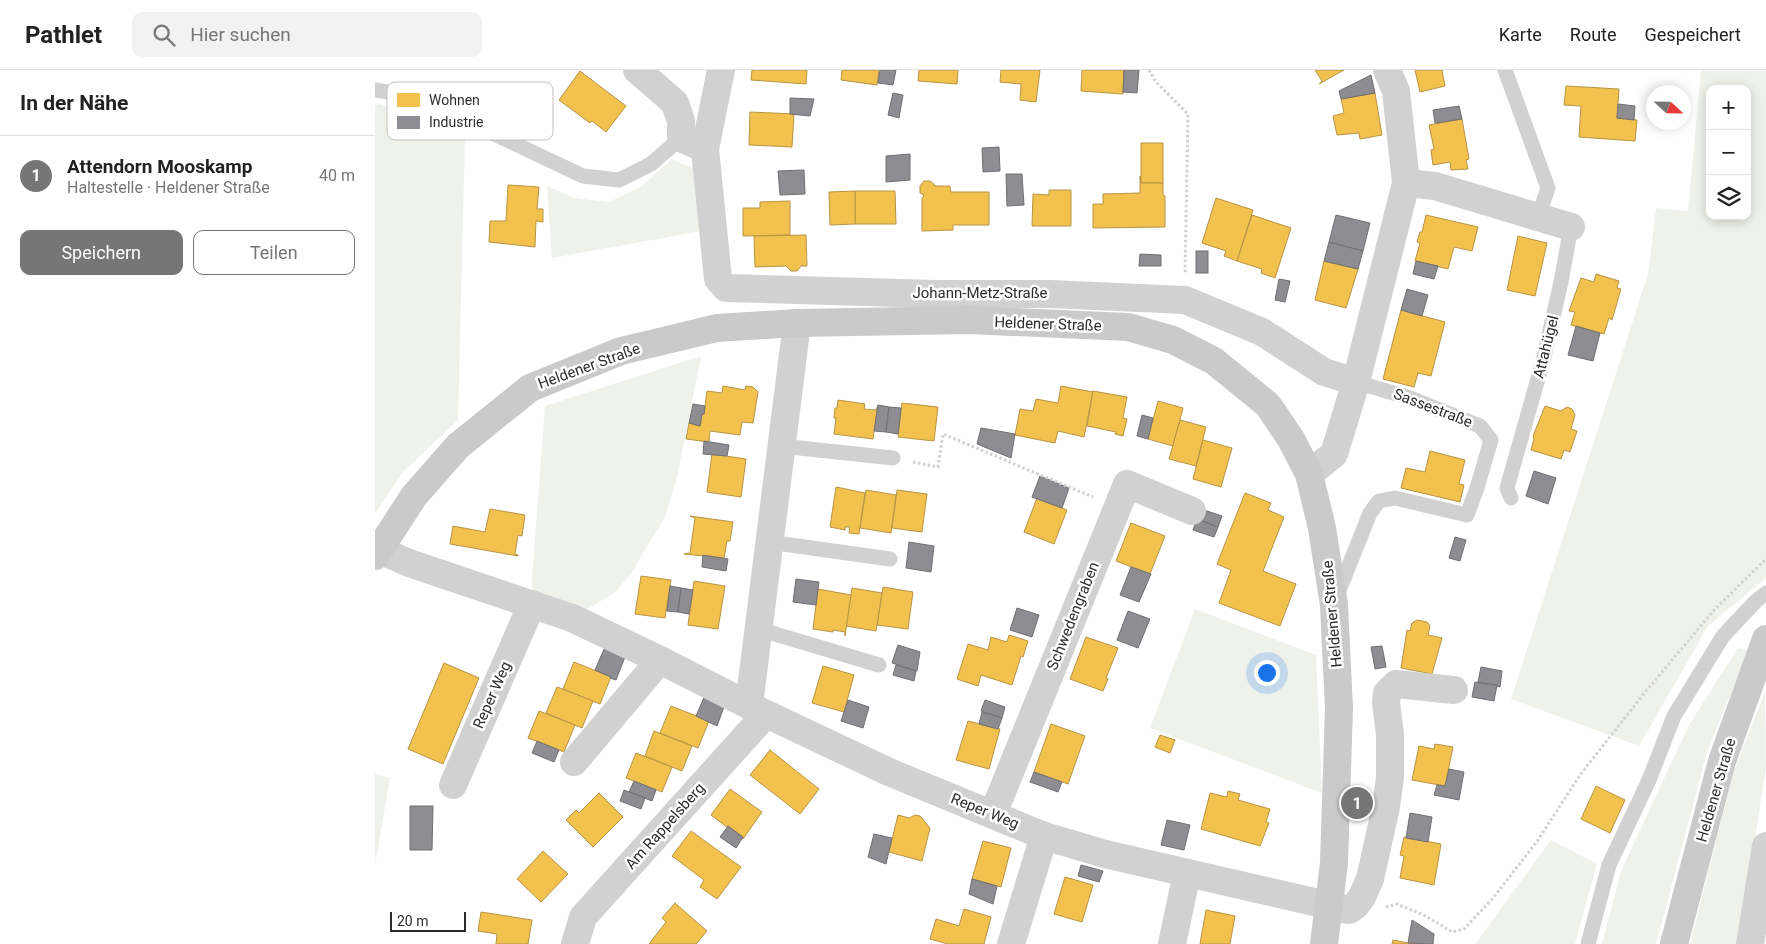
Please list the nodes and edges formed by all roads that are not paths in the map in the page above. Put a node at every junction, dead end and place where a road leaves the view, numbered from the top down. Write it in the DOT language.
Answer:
graph roads {
  1 [pos="637,70"];
  2 [pos="721,70"];
  3 [pos="1387,70"];
  4 [pos="1505,70"];
  5 [pos="507,140"];
  6 [pos="693,143"];
  7 [pos="1406,183"];
  8 [pos="1538,218"];
  9 [pos="1571,227"];
  10 [pos="797,323"];
  11 [pos="1356,382"];
  12 [pos="781,446"];
  13 [pos="893,458"];
  14 [pos="1309,474"];
  15 [pos="1511,498"];
  16 [pos="1192,511"];
  17 [pos="769,542"];
  18 [pos="376,551"];
  19 [pos="890,559"];
  20 [pos="1766,593"];
  21 [pos="532,604"];
  22 [pos="1334,604"];
  23 [pos="758,629"];
  24 [pos="1766,639"];
  25 [pos="660,660"];
  26 [pos="879,665"];
  27 [pos="1454,690"];
  28 [pos="757,709"];
  29 [pos="574,762"];
  30 [pos="453,785"];
  31 [pos="993,814"];
  32 [pos="1044,836"];
  33 [pos="1766,846"];
  34 [pos="1187,873"];
  35 [pos="1329,906"];
  36 [pos="575,944"];
  37 [pos="1011,944"];
  38 [pos="1172,944"];
  39 [pos="1324,944"];
  40 [pos="1588,944"];
  41 [pos="1674,944"];
  42 [pos="1751,944"];
  1 -- 6 [label="street, Johann-Metz-Straße"];
  2 -- 6 [label="street"];
  3 -- 7 [label="street"];
  4 -- 8 [label="lane"];
  5 -- 6 [label="lane"];
  6 -- 11 [label="street, Johann-Metz-Straße"];
  7 -- 8 [label="street, Attahügel"];
  7 -- 11 [label="street"];
  8 -- 9 [label="street, Attahügel"];
  9 -- 15 [label="lane, Attahügel"];
  10 -- 12 [label="street"];
  10 -- 14 [label="main road, Heldener Straße"];
  10 -- 18 [label="main road, Heldener Straße"];
  11 -- 14 [label="street"];
  11 -- 22 [label="lane, Sassestraße"];
  12 -- 13 [label="lane"];
  12 -- 17 [label="street"];
  14 -- 22 [label="main road, Heldener Straße"];
  16 -- 31 [label="street, Schwedengraben"];
  17 -- 19 [label="lane"];
  17 -- 23 [label="street"];
  18 -- 21 [label="street, Reper Weg"];
  20 -- 40 [label="lane"];
  21 -- 25 [label="street, Reper Weg"];
  21 -- 30 [label="street, Reper Weg"];
  22 -- 35 [label="main road, Heldener Straße"];
  23 -- 26 [label="lane"];
  23 -- 28 [label="street"];
  24 -- 41 [label="main road, Heldener Straße"];
  25 -- 28 [label="street, Reper Weg"];
  25 -- 29 [label="street"];
  27 -- 35 [label="street"];
  28 -- 31 [label="street, Reper Weg"];
  28 -- 36 [label="street, Am Rappelsberg"];
  31 -- 32 [label="street, Reper Weg"];
  32 -- 34 [label="street, Reper Weg"];
  32 -- 37 [label="street"];
  33 -- 42 [label="street"];
  34 -- 35 [label="street, Reper Weg"];
  34 -- 38 [label="street"];
  35 -- 39 [label="main road, Heldener Straße"];
}
